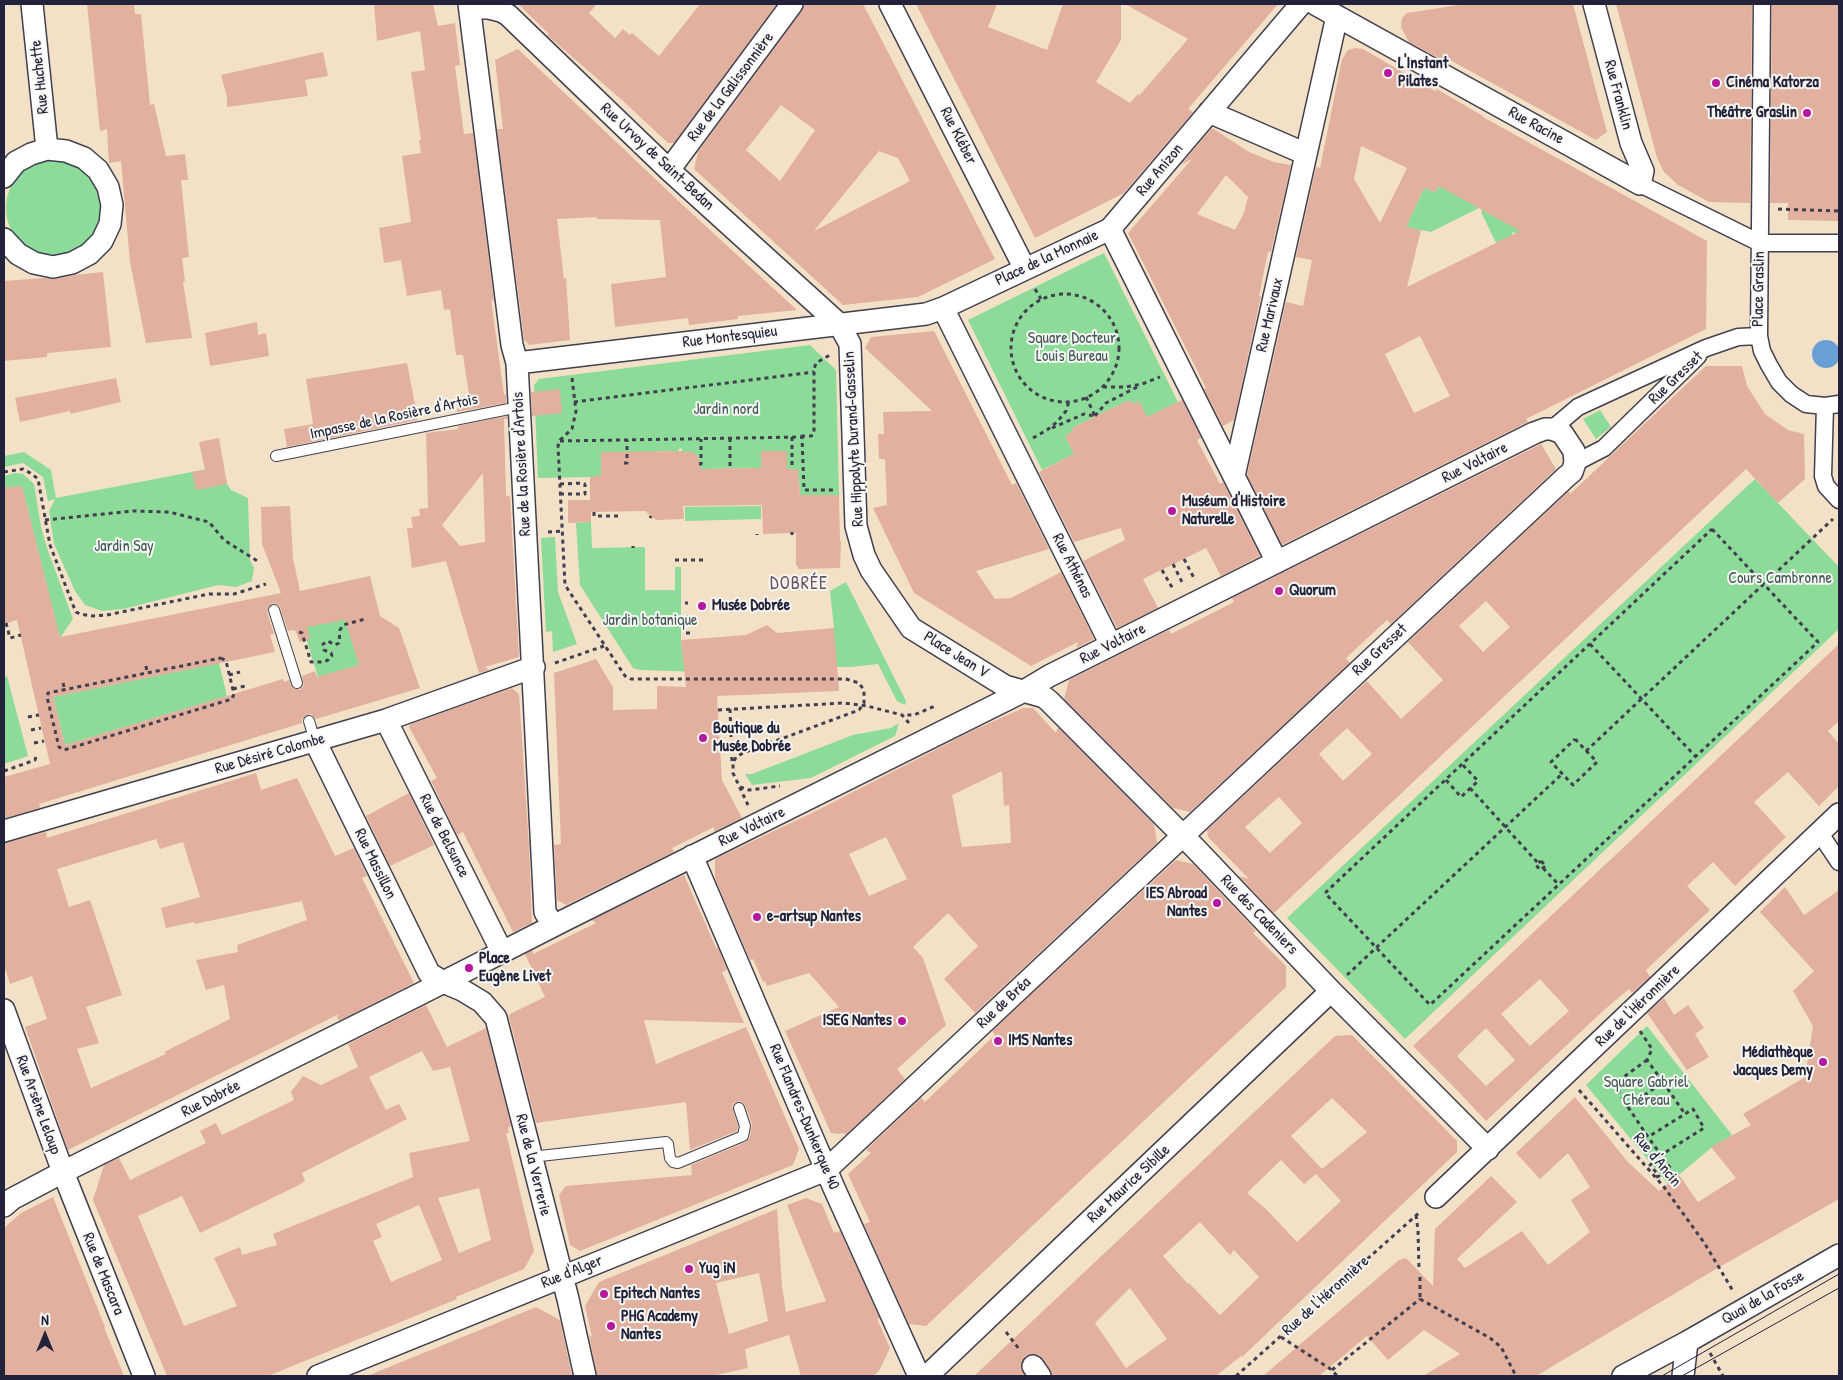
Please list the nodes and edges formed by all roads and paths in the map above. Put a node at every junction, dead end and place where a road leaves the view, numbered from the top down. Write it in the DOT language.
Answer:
graph roads {
  1 [pos="32,4"];
  2 [pos="792,4"];
  3 [pos="890,4"];
  4 [pos="1301,4"];
  5 [pos="1315,4"];
  6 [pos="1594,4"];
  7 [pos="1762,4"];
  8 [pos="470,6"];
  9 [pos="1337,16"];
  10 [pos="1209,112"];
  11 [pos="47,150"];
  12 [pos="1306,154"];
  13 [pos="669,170"];
  14 [pos="4,177"];
  15 [pos="1640,184"];
  16 [pos="1789,209"];
  17 [pos="1839,210"];
  18 [pos="1110,229"];
  19 [pos="4,239"];
  20 [pos="1760,243"];
  21 [pos="1839,243"];
  22 [pos="1025,269"];
  23 [pos="943,308"];
  24 [pos="839,324"];
  25 [pos="1758,336"];
  26 [pos="1706,348"];
  27 [pos="824,358"];
  28 [pos="516,363"];
  29 [pos="1179,367"];
  30 [pos="814,372"];
  31 [pos="572,375"];
  32 [pos="1142,384"];
  33 [pos="1102,387"];
  34 [pos="1086,397"];
  35 [pos="1070,401"];
  36 [pos="574,402"];
  37 [pos="1832,405"];
  38 [pos="519,407"];
  39 [pos="1095,416"];
  40 [pos="1552,429"];
  41 [pos="1047,430"];
  42 [pos="799,436"];
  43 [pos="792,437"];
  44 [pos="730,438"];
  45 [pos="700,439"];
  46 [pos="627,440"];
  47 [pos="559,441"];
  48 [pos="1012,447"];
  49 [pos="276,456"];
  50 [pos="624,463"];
  51 [pos="1575,463"];
  52 [pos="700,464"];
  53 [pos="730,468"];
  54 [pos="792,469"];
  55 [pos="4,472"];
  56 [pos="1234,476"];
  57 [pos="583,483"];
  58 [pos="590,483"];
  59 [pos="560,484"];
  60 [pos="837,490"];
  61 [pos="560,494"];
  62 [pos="1839,500"];
  63 [pos="594,512"];
  64 [pos="1839,513"];
  65 [pos="620,516"];
  66 [pos="45,520"];
  67 [pos="544,529"];
  68 [pos="562,531"];
  69 [pos="1184,559"];
  70 [pos="675,560"];
  71 [pos="704,560"];
  72 [pos="259,562"];
  73 [pos="1277,562"];
  74 [pos="1173,564"];
  75 [pos="1162,570"];
  76 [pos="1193,576"];
  77 [pos="1182,582"];
  78 [pos="266,584"];
  79 [pos="1764,585"];
  80 [pos="1170,586"];
  81 [pos="897,606"];
  82 [pos="274,610"];
  83 [pos="365,619"];
  84 [pos="6,623"];
  85 [pos="21,635"];
  86 [pos="1590,644"];
  87 [pos="1111,645"];
  88 [pos="604,646"];
  89 [pos="313,662"];
  90 [pos="543,665"];
  91 [pos="146,666"];
  92 [pos="240,672"];
  93 [pos="147,673"];
  94 [pos="229,675"];
  95 [pos="63,683"];
  96 [pos="297,683"];
  97 [pos="245,686"];
  98 [pos="233,689"];
  99 [pos="65,690"];
  100 [pos="1024,691"];
  101 [pos="1642,699"];
  102 [pos="863,705"];
  103 [pos="730,709"];
  104 [pos="718,710"];
  105 [pos="39,715"];
  106 [pos="902,715"];
  107 [pos="28,717"];
  108 [pos="386,720"];
  109 [pos="42,728"];
  110 [pos="31,730"];
  111 [pos="312,731"];
  112 [pos="44,741"];
  113 [pos="34,743"];
  114 [pos="1586,751"];
  115 [pos="37,754"];
  116 [pos="1696,757"];
  117 [pos="1462,764"];
  118 [pos="11,768"];
  119 [pos="4,770"];
  120 [pos="732,771"];
  121 [pos="13,774"];
  122 [pos="1562,774"];
  123 [pos="1446,780"];
  124 [pos="1470,788"];
  125 [pos="747,802"];
  126 [pos="1839,814"];
  127 [pos="1505,827"];
  128 [pos="4,830"];
  129 [pos="1819,832"];
  130 [pos="1182,836"];
  131 [pos="692,856"];
  132 [pos="1839,862"];
  133 [pos="1558,885"];
  134 [pos="554,925"];
  135 [pos="1376,947"];
  136 [pos="511,948"];
  137 [pos="443,982"];
  138 [pos="1338,984"];
  139 [pos="4,1010"];
  140 [pos="1629,1014"];
  141 [pos="1647,1060"];
  142 [pos="1566,1075"];
  143 [pos="1663,1082"];
  144 [pos="1628,1106"];
  145 [pos="739,1108"];
  146 [pos="1685,1114"];
  147 [pos="1648,1137"];
  148 [pos="1488,1150"];
  149 [pos="1661,1155"];
  150 [pos="531,1157"];
  151 [pos="826,1170"];
  152 [pos="62,1172"];
  153 [pos="1656,1177"];
  154 [pos="1436,1197"];
  155 [pos="4,1206"];
  156 [pos="1839,1255"];
  157 [pos="1720,1268"];
  158 [pos="1420,1269"];
  159 [pos="562,1276"];
  160 [pos="1420,1277"];
  161 [pos="1420,1299"];
  162 [pos="1281,1337"];
  163 [pos="1687,1342"];
  164 [pos="1332,1370"];
  165 [pos="144,1376"];
  166 [pos="318,1376"];
  167 [pos="585,1376"];
  168 [pos="919,1376"];
  169 [pos="927,1376"];
  170 [pos="1236,1376"];
  171 [pos="1337,1376"];
  172 [pos="1516,1376"];
  173 [pos="1623,1376"];
  174 [pos="1683,1376"];
  1 -- 11 [label="street, Rue Huchette"];
  2 -- 13 [label="street, Rue de la Galissonnière"];
  3 -- 22 [label="street, Rue Kléber"];
  4 -- 10 [label="street, Rue Anizon"];
  5 -- 9 [label="street, Rue Racine"];
  6 -- 15 [label="street, Rue Franklin"];
  7 -- 20 [label="street, Place Graslin"];
  8 -- 13 [label="street, Rue Urvoy de Saint-Bedan"];
  8 -- 28 [label="street, Rue de la Rosière d'Artois"];
  9 -- 12 [label="street, Rue Marivaux"];
  9 -- 15 [label="street, Rue Racine"];
  10 -- 12 [label="street"];
  10 -- 18 [label="street, Rue Anizon"];
  11 -- 14 [label="street"];
  11 -- 19 [label="street"];
  12 -- 56 [label="street, Rue Marivaux"];
  13 -- 24 [label="street, Rue Urvoy de Saint-Bedan"];
  15 -- 20 [label="street, Rue Racine"];
  16 -- 17 [label="path"];
  18 -- 22 [label="street, Place de la Monnaie"];
  18 -- 29 [label="street, Place de la Monnaie"];
  20 -- 21 [label="street, Place Graslin"];
  20 -- 25 [label="street, Place Graslin"];
  22 -- 23 [label="street, Place de la Monnaie"];
  23 -- 24 [label="street, Rue Montesquieu"];
  23 -- 48 [label="street"];
  24 -- 28 [label="street, Rue Montesquieu"];
  24 -- 81 [label="street, Rue Hippolyte Durand-Gasselin"];
  25 -- 26 [label="street, Place Graslin"];
  25 -- 37 [label="street, Place Graslin"];
  26 -- 40 [label="street, Rue Voltaire"];
  26 -- 51 [label="street, Rue Gresset"];
  27 -- 30 [label="path"];
  28 -- 38 [label="street, Rue de la Rosière d'Artois"];
  29 -- 32 [label="path"];
  29 -- 56 [label="street, Place de la Monnaie"];
  30 -- 36 [label="path"];
  30 -- 42 [label="path"];
  31 -- 36 [label="path"];
  32 -- 33 [label="path"];
  32 -- 39 [label="path"];
  33 -- 34 [label="path"];
  33 -- 35 [label="path"];
  34 -- 35 [label="path"];
  34 -- 39 [label="path"];
  35 -- 41 [label="path"];
  36 -- 47 [label="path"];
  37 -- 62 [label="street, Place Graslin"];
  38 -- 49 [label="lane, Impasse de la Rosière d'Artois"];
  38 -- 90 [label="street, Rue de la Rosière d'Artois"];
  39 -- 41 [label="path"];
  40 -- 51 [label="street"];
  40 -- 73 [label="street, Rue Voltaire"];
  41 -- 48 [label="path"];
  42 -- 43 [label="path"];
  42 -- 60 [label="path"];
  43 -- 44 [label="path"];
  43 -- 54 [label="path"];
  44 -- 45 [label="path"];
  44 -- 53 [label="path"];
  45 -- 46 [label="path"];
  45 -- 52 [label="path"];
  46 -- 47 [label="path"];
  46 -- 50 [label="path"];
  47 -- 59 [label="path"];
  48 -- 87 [label="street, Rue Athénas"];
  51 -- 130 [label="street, Rue Gresset"];
  55 -- 66 [label="path"];
  56 -- 73 [label="street, Place de la Monnaie"];
  57 -- 59 [label="path"];
  58 -- 61 [label="path"];
  59 -- 61 [label="path"];
  61 -- 68 [label="path"];
  63 -- 65 [label="path"];
  64 -- 79 [label="path"];
  66 -- 72 [label="path"];
  66 -- 78 [label="path"];
  67 -- 68 [label="path"];
  68 -- 88 [label="path"];
  69 -- 76 [label="path"];
  70 -- 71 [label="path"];
  73 -- 87 [label="street, Rue Voltaire"];
  74 -- 77 [label="path"];
  75 -- 80 [label="path"];
  79 -- 86 [label="path"];
  79 -- 101 [label="path"];
  79 -- 116 [label="path"];
  81 -- 100 [label="street, Place Jean V"];
  82 -- 96 [label="lane"];
  83 -- 89 [label="path"];
  84 -- 85 [label="path"];
  86 -- 101 [label="path"];
  86 -- 117 [label="path"];
  87 -- 100 [label="street, Rue Voltaire"];
  88 -- 90 [label="path"];
  88 -- 102 [label="path"];
  90 -- 108 [label="street, Rue Désiré Colombe"];
  90 -- 134 [label="street, Rue de la Rosière d'Artois"];
  91 -- 93 [label="path"];
  92 -- 94 [label="path"];
  93 -- 94 [label="path"];
  93 -- 99 [label="path"];
  94 -- 98 [label="path"];
  95 -- 99 [label="path"];
  97 -- 98 [label="path"];
  98 -- 99 [label="path"];
  100 -- 130 [label="street, Rue des Cadeniers"];
  100 -- 131 [label="street, Rue Voltaire"];
  101 -- 114 [label="path"];
  101 -- 116 [label="path"];
  102 -- 103 [label="path"];
  102 -- 106 [label="path"];
  102 -- 120 [label="path"];
  103 -- 104 [label="path"];
  103 -- 120 [label="path"];
  105 -- 107 [label="path"];
  108 -- 111 [label="street, Rue Désiré Colombe"];
  108 -- 136 [label="street, Rue de Belsunce"];
  109 -- 110 [label="path"];
  111 -- 128 [label="street, Rue Désiré Colombe"];
  111 -- 137 [label="street, Rue Massillon"];
  112 -- 113 [label="path"];
  114 -- 122 [label="path"];
  114 -- 122 [label="path"];
  115 -- 118 [label="path"];
  116 -- 133 [label="path"];
  117 -- 123 [label="path"];
  117 -- 124 [label="path"];
  118 -- 119 [label="path"];
  118 -- 121 [label="path"];
  120 -- 125 [label="path"];
  122 -- 127 [label="path"];
  123 -- 124 [label="path"];
  123 -- 135 [label="path"];
  124 -- 127 [label="path"];
  126 -- 129 [label="street, Rue de l'Héronnière"];
  127 -- 133 [label="path"];
  127 -- 135 [label="path"];
  129 -- 132 [label="street"];
  129 -- 140 [label="street, Rue de l'Héronnière"];
  130 -- 138 [label="street, Rue des Cadeniers"];
  130 -- 151 [label="street, Rue de Bréa"];
  131 -- 134 [label="street, Rue Voltaire"];
  131 -- 151 [label="street, Rue Flandres-Dunkerque 40"];
  133 -- 135 [label="path"];
  134 -- 136 [label="street, Rue Voltaire"];
  135 -- 138 [label="path"];
  136 -- 137 [label="street"];
  137 -- 150 [label="street, Rue de la Verrerie"];
  137 -- 152 [label="street, Rue Dobrée"];
  138 -- 148 [label="street, Rue des Cadeniers"];
  138 -- 169 [label="street, Rue Maurice Sibille"];
  139 -- 152 [label="street, Rue Arsène Leloup"];
  140 -- 141 [label="path"];
  140 -- 142 [label="street, Rue de l'Héronnière"];
  141 -- 143 [label="path"];
  141 -- 144 [label="path"];
  142 -- 148 [label="street, Rue de l'Héronnière"];
  142 -- 153 [label="path, Rue d'Ancin"];
  143 -- 144 [label="path"];
  143 -- 146 [label="path"];
  144 -- 147 [label="path"];
  145 -- 150 [label="lane"];
  146 -- 147 [label="path"];
  146 -- 149 [label="path"];
  147 -- 149 [label="path"];
  148 -- 154 [label="street, Rue de l'Héronnière"];
  149 -- 153 [label="path"];
  150 -- 159 [label="street, Rue de la Verrerie"];
  151 -- 159 [label="street, Rue d'Alger"];
  151 -- 168 [label="street, Rue Flandres-Dunkerque 40"];
  152 -- 155 [label="street, Rue Dobrée"];
  152 -- 165 [label="street, Rue de Mascara"];
  153 -- 157 [label="path, Rue d'Ancin"];
  156 -- 163 [label="street, Quai de la Fosse"];
  158 -- 162 [label="path, Rue de l'Héronnière"];
  159 -- 166 [label="street, Rue d'Alger"];
  159 -- 167 [label="street, Rue de la Verrerie"];
  160 -- 161 [label="path"];
  161 -- 164 [label="path"];
  161 -- 172 [label="path"];
  162 -- 164 [label="path"];
  162 -- 170 [label="path, Rue de l'Héronnière"];
  163 -- 173 [label="street, Quai de la Fosse"];
  163 -- 174 [label="street"];
  164 -- 171 [label="path"];
}
